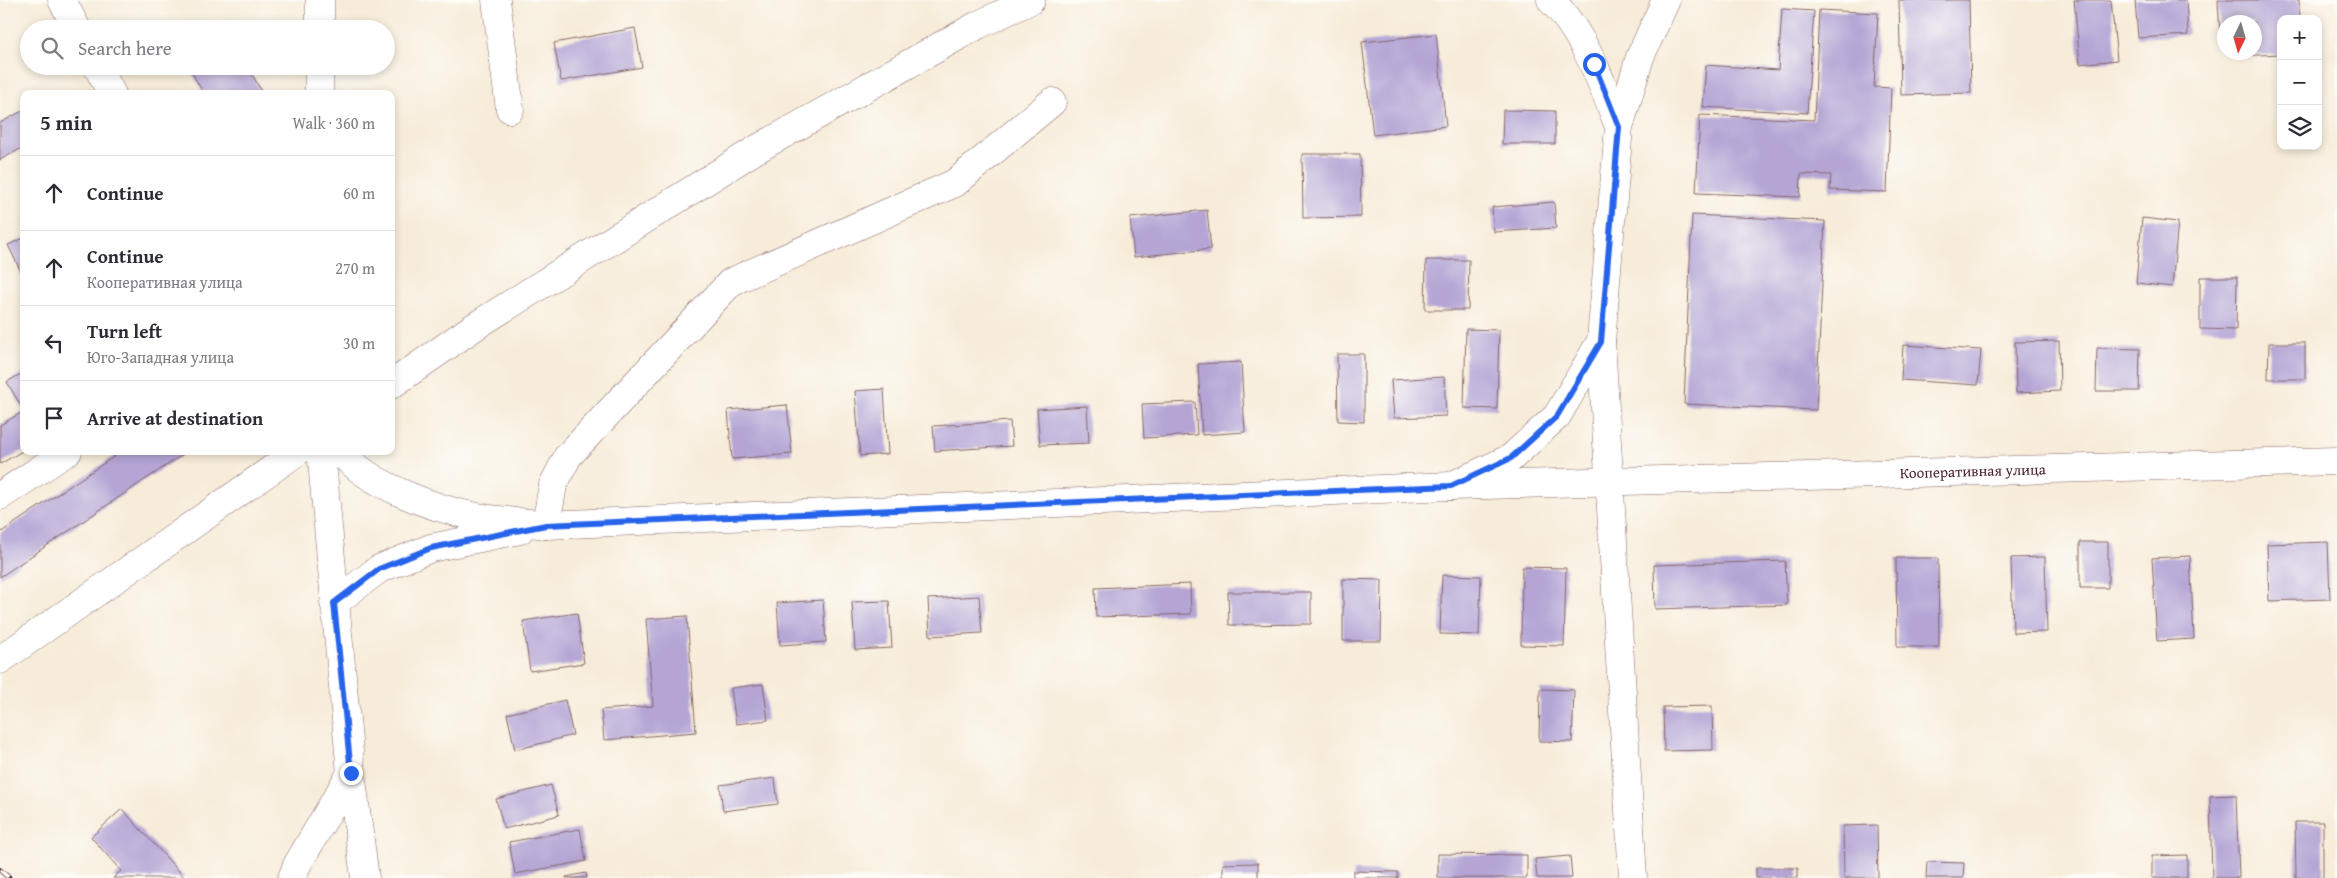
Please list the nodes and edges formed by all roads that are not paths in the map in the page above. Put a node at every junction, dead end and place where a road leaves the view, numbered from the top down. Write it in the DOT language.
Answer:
graph roads {
  1 [pos="62,0"];
  2 [pos="320,0"];
  3 [pos="496,0"];
  4 [pos="1032,0"];
  5 [pos="1551,0"];
  6 [pos="1666,0"];
  7 [pos="72,20"];
  8 [pos="320,20"];
  9 [pos="102,75"];
  10 [pos="319,75"];
  11 [pos="110,90"];
  12 [pos="319,90"];
  13 [pos="1052,102"];
  14 [pos="510,109"];
  15 [pos="1619,127"];
  16 [pos="1601,342"];
  17 [pos="395,383"];
  18 [pos="62,455"];
  19 [pos="292,455"];
  20 [pos="321,455"];
  21 [pos="345,455"];
  22 [pos="2337,461"];
  23 [pos="1610,482"];
  24 [pos="1451,486"];
  25 [pos="0,496"];
  26 [pos="546,525"];
  27 [pos="334,603"];
  28 [pos="0,660"];
  29 [pos="351,773"];
  30 [pos="292,878"];
  31 [pos="364,878"];
  32 [pos="1633,878"];
  1 -- 7 [label="main road"];
  2 -- 8 [label="main road"];
  3 -- 14 [label="main road"];
  4 -- 17 [label="main road"];
  5 -- 15 [label="main road"];
  6 -- 15 [label="main road"];
  9 -- 11 [label="main road"];
  10 -- 12 [label="main road"];
  13 -- 26 [label="main road"];
  15 -- 16 [label="main road"];
  16 -- 23 [label="main road"];
  16 -- 24 [label="main road"];
  18 -- 25 [label="main road"];
  19 -- 28 [label="main road"];
  20 -- 27 [label="main road"];
  21 -- 26 [label="main road"];
  22 -- 23 [label="main road, Кооперативная улица"];
  23 -- 24 [label="main road, Кооперативная улица"];
  23 -- 32 [label="main road"];
  24 -- 26 [label="main road"];
  26 -- 27 [label="main road"];
  27 -- 29 [label="main road"];
  29 -- 30 [label="main road"];
  29 -- 31 [label="main road"];
}
